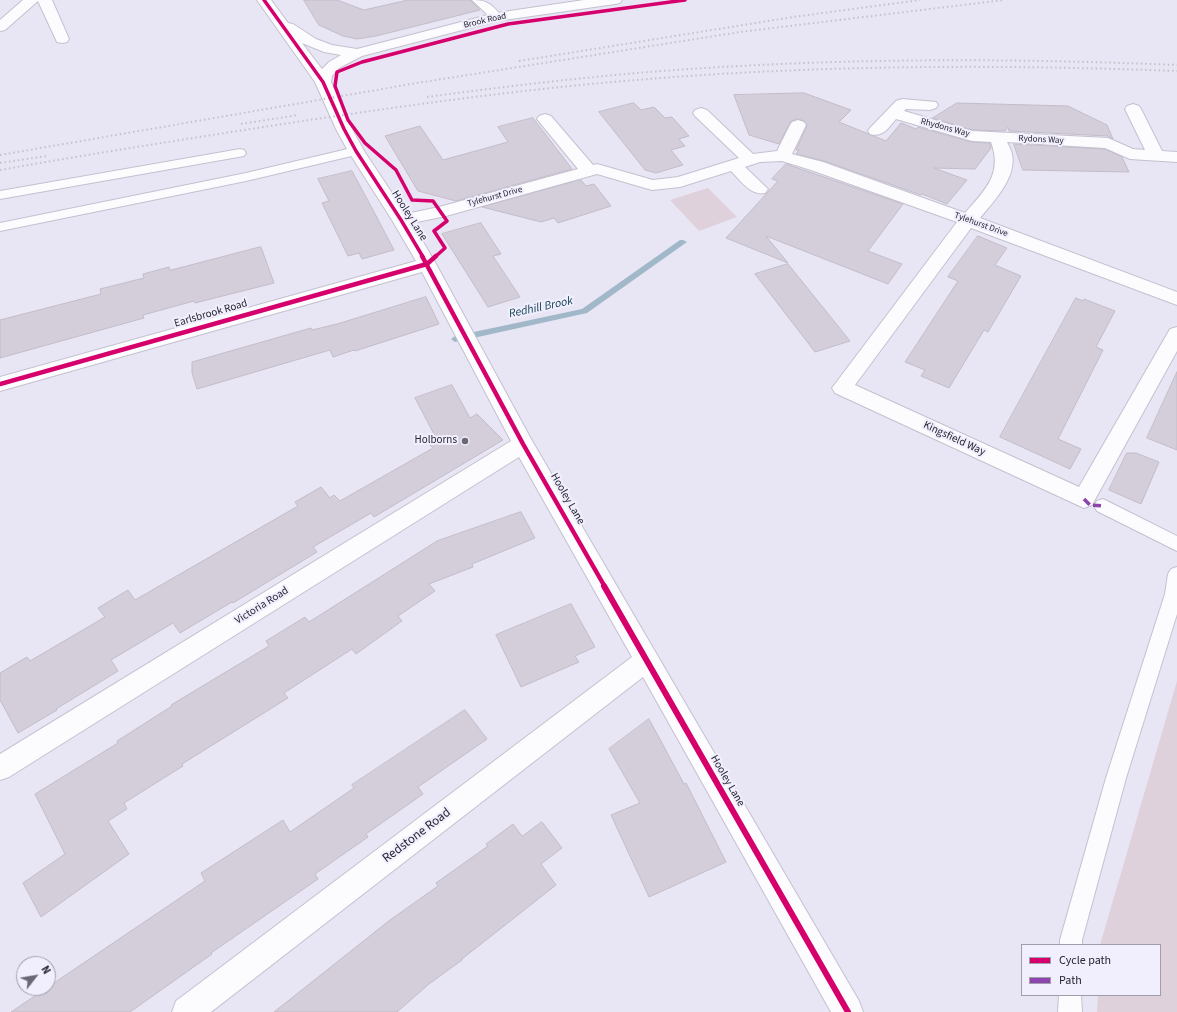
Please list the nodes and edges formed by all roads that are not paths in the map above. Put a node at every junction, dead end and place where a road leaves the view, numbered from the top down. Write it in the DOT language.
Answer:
graph roads {
  1 [pos="32,0"];
  2 [pos="45,0"];
  3 [pos="477,0"];
  4 [pos="615,0"];
  5 [pos="266,1"];
  6 [pos="496,17"];
  7 [pos="282,23"];
  8 [pos="0,27"];
  9 [pos="62,39"];
  10 [pos="357,52"];
  11 [pos="323,82"];
  12 [pos="930,105"];
  13 [pos="1133,109"];
  14 [pos="701,113"];
  15 [pos="894,113"];
  16 [pos="545,119"];
  17 [pos="798,125"];
  18 [pos="876,131"];
  19 [pos="997,137"];
  20 [pos="356,151"];
  21 [pos="240,153"];
  22 [pos="1156,155"];
  23 [pos="783,156"];
  24 [pos="1177,157"];
  25 [pos="741,162"];
  26 [pos="589,171"];
  27 [pos="759,189"];
  28 [pos="0,195"];
  29 [pos="401,220"];
  30 [pos="968,220"];
  31 [pos="0,227"];
  32 [pos="427,264"];
  33 [pos="1177,299"];
  34 [pos="1177,334"];
  35 [pos="0,384"];
  36 [pos="523,444"];
  37 [pos="1103,506"];
  38 [pos="1177,544"];
  39 [pos="1177,574"];
  40 [pos="647,660"];
  41 [pos="0,768"];
  42 [pos="1071,944"];
  43 [pos="1070,996"];
  44 [pos="187,1012"];
  45 [pos="848,1012"];
  46 [pos="1070,1012"];
  1 -- 8 [label="street"];
  2 -- 9 [label="street"];
  3 -- 6 [label="lane"];
  4 -- 6 [label="street, Brook Road"];
  5 -- 7 [label="street, Hooley Lane"];
  6 -- 10 [label="street, Brook Road"];
  7 -- 10 [label="street, Brook Road"];
  7 -- 11 [label="street, Hooley Lane"];
  10 -- 11 [label="street, Brook Road"];
  11 -- 20 [label="street, Hooley Lane"];
  12 -- 15 [label="street, Rhydons Way"];
  13 -- 22 [label="street"];
  14 -- 25 [label="street"];
  15 -- 18 [label="street, Rhydons Way"];
  15 -- 19 [label="street, Rhydons Way"];
  16 -- 26 [label="street"];
  17 -- 23 [label="street"];
  19 -- 22 [label="street, Rydons Way"];
  19 -- 30 [label="street"];
  20 -- 29 [label="street, Hooley Lane"];
  20 -- 31 [label="lane"];
  21 -- 28 [label="lane"];
  22 -- 24 [label="street, Rydons Way"];
  23 -- 25 [label="street, Tylehurst Drive"];
  23 -- 30 [label="street, Tylehurst Drive"];
  25 -- 26 [label="street, Tylehurst Drive"];
  25 -- 27 [label="street"];
  26 -- 29 [label="street, Tylehurst Drive"];
  29 -- 32 [label="street, Hooley Lane"];
  30 -- 33 [label="street, Tylehurst Drive"];
  30 -- 34 [label="street, Kingsfield Way"];
  32 -- 35 [label="street, Earlsbrook Road"];
  32 -- 36 [label="street, Hooley Lane"];
  36 -- 40 [label="street, Hooley Lane"];
  36 -- 41 [label="street, Victoria Road"];
  37 -- 38 [label="lane"];
  39 -- 42 [label="lane"];
  40 -- 44 [label="street, Redstone Road"];
  40 -- 45 [label="street, Hooley Lane"];
  43 -- 46 [label="lane"];
}
